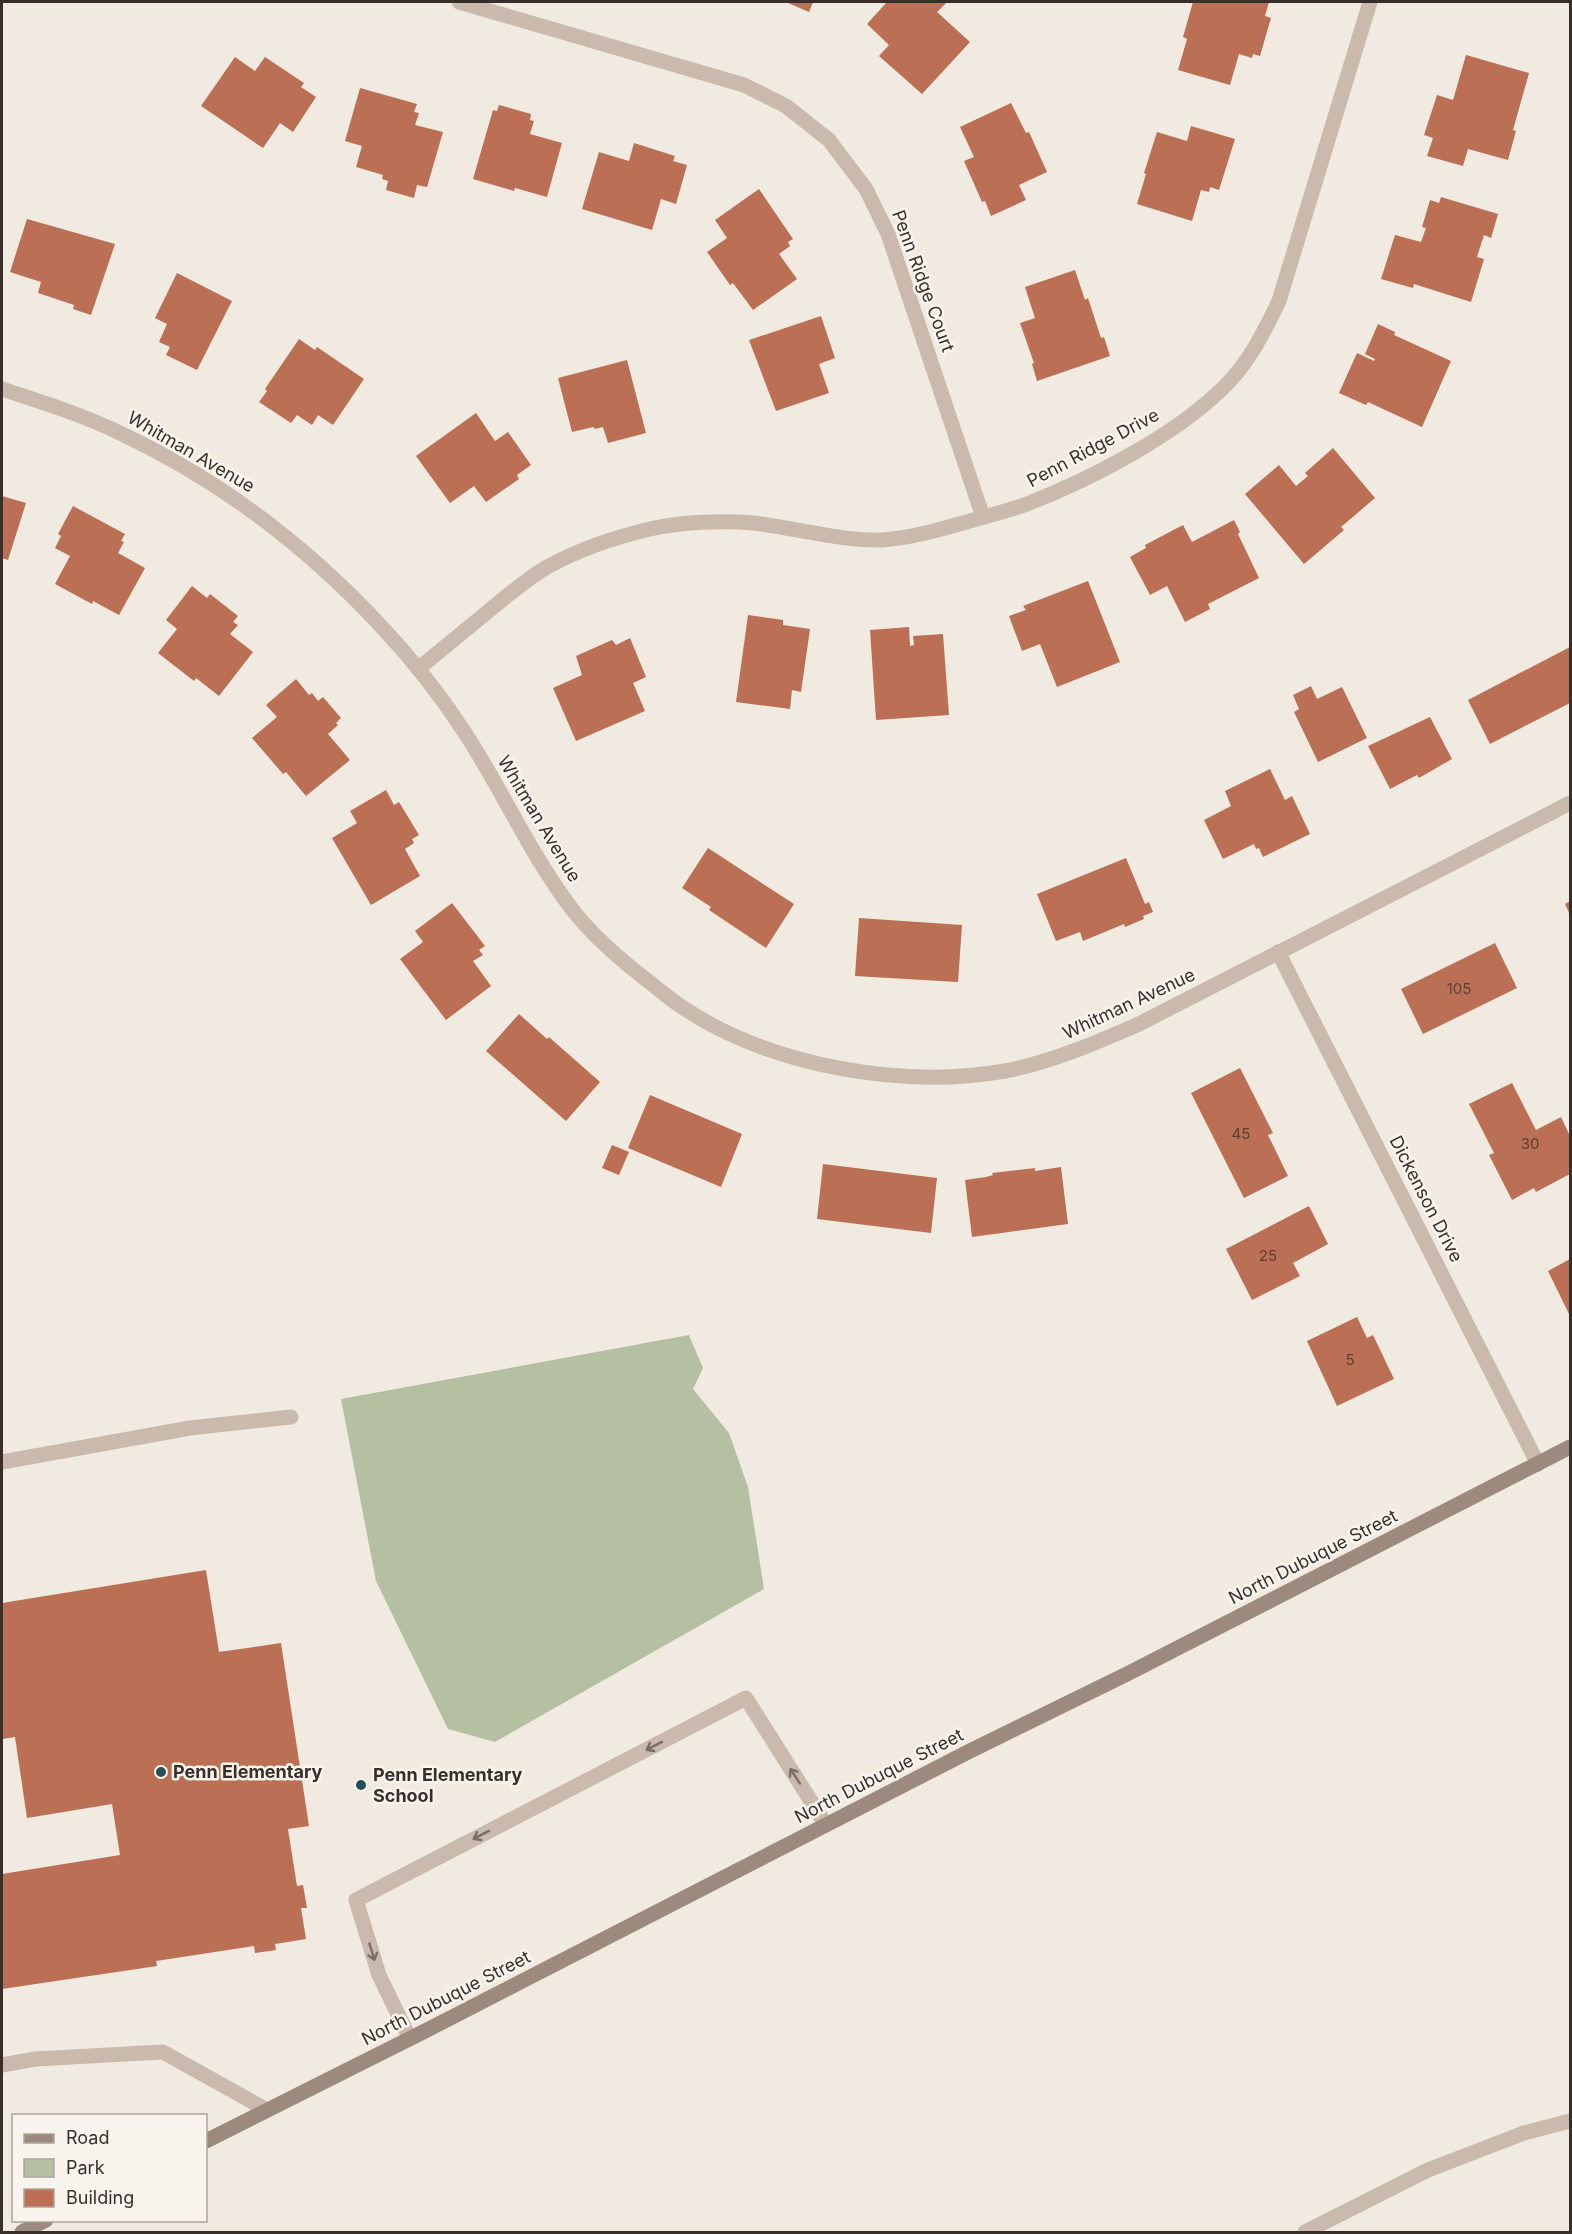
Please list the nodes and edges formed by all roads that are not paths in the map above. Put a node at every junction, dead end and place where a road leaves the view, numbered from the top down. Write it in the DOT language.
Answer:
graph roads {
  1 [pos="459,2"];
  2 [pos="1370,2"];
  3 [pos="2,390"];
  4 [pos="983,517"];
  5 [pos="418,669"];
  6 [pos="1570,803"];
  7 [pos="1278,952"];
  8 [pos="291,1417"];
  9 [pos="1570,1448"];
  10 [pos="2,1462"];
  11 [pos="1538,1464"];
  12 [pos="826,1825"];
  13 [pos="410,2039"];
  14 [pos="2,2065"];
  15 [pos="267,2110"];
  16 [pos="1570,2121"];
  17 [pos="207,2140"];
  18 [pos="42,2222"];
  19 [pos="22,2232"];
  20 [pos="1305,2232"];
  1 -- 4 [label="street, Penn Ridge Court"];
  2 -- 4 [label="street, Penn Ridge Drive"];
  3 -- 5 [label="street, Whitman Avenue"];
  4 -- 5 [label="street, Penn Ridge Drive"];
  5 -- 7 [label="street, Whitman Avenue"];
  6 -- 7 [label="street, Whitman Avenue"];
  7 -- 11 [label="street, Dickenson Drive"];
  8 -- 10 [label="street"];
  9 -- 11 [label="main road, North Dubuque Street"];
  11 -- 12 [label="main road, North Dubuque Street"];
  12 -- 13 [label="main road, North Dubuque Street"];
  12 -- 13 [label="street, one-way"];
  13 -- 15 [label="main road, North Dubuque Street"];
  14 -- 15 [label="street"];
  15 -- 17 [label="main road, North Dubuque Street"];
  16 -- 20 [label="street"];
  18 -- 19 [label="main road"];
}
